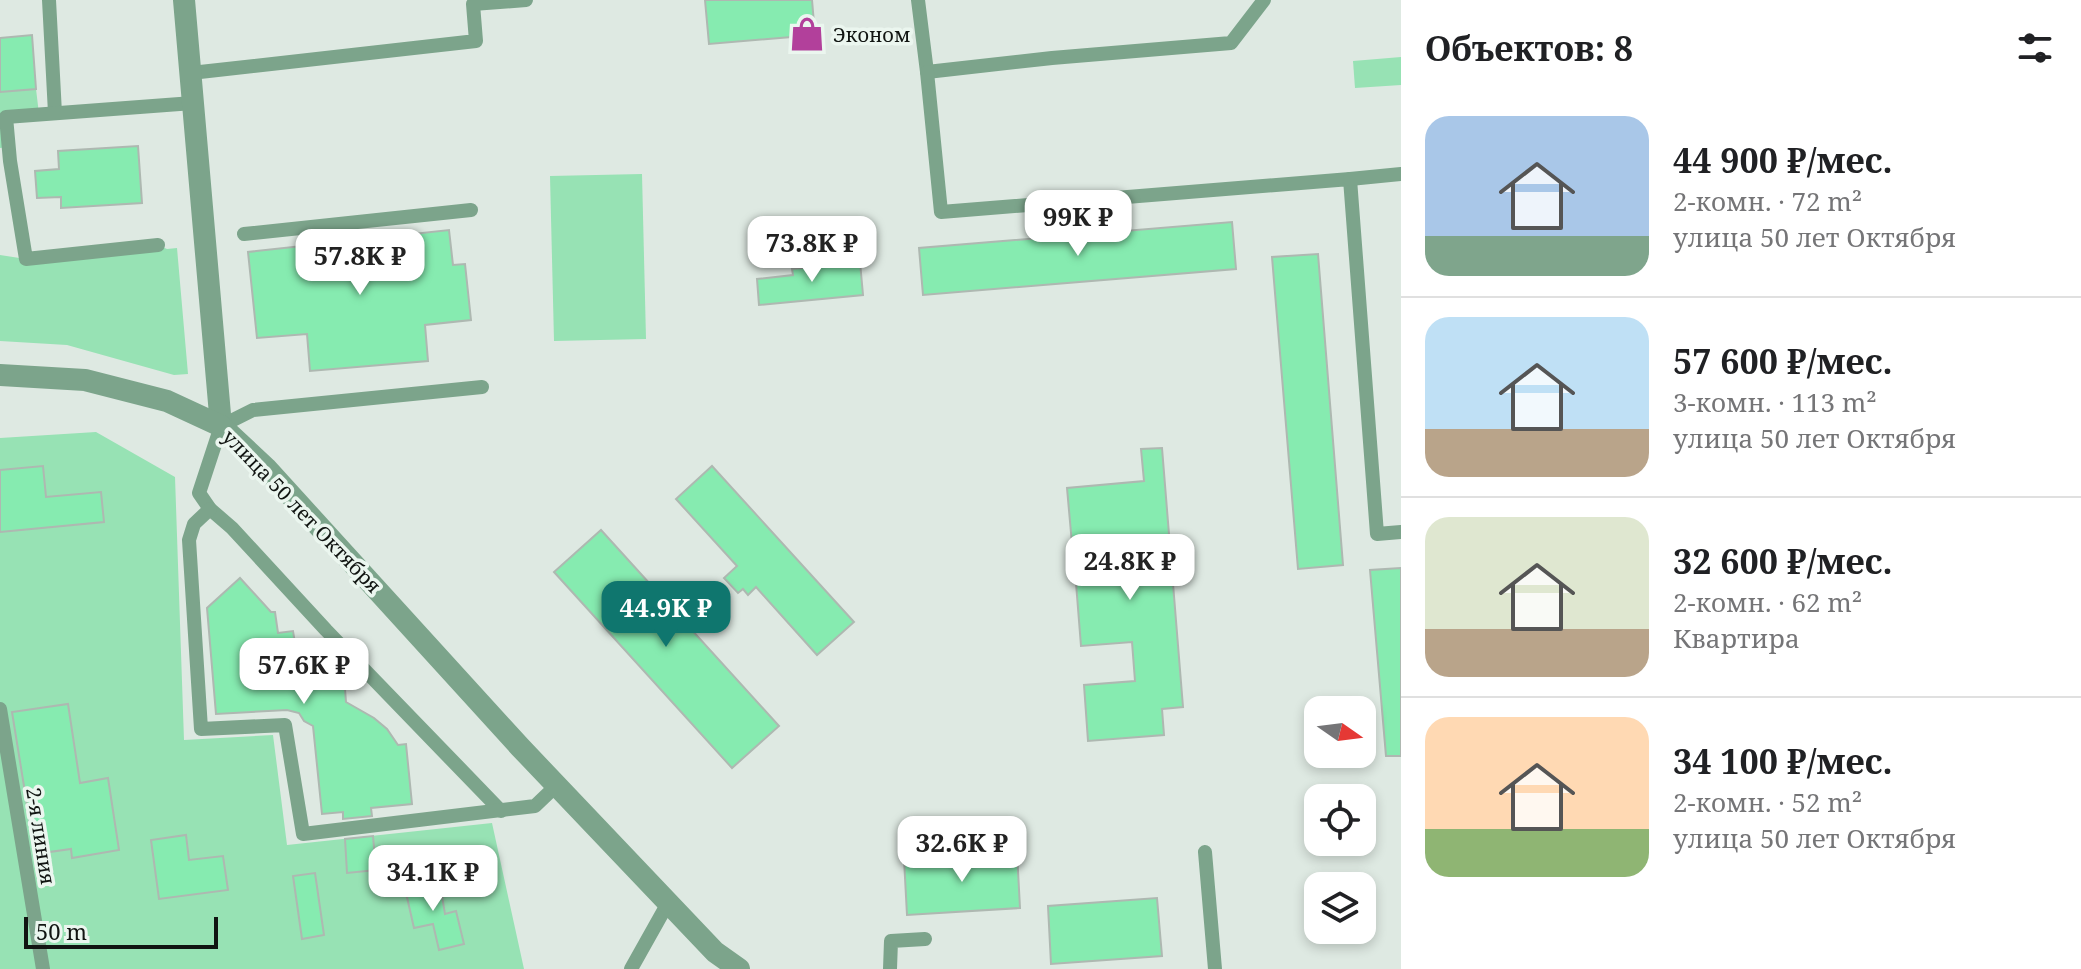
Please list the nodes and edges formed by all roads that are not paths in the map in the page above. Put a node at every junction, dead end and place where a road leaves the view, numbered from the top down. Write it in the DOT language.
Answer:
graph roads {
  1 [pos="49,0"];
  2 [pos="184,0"];
  3 [pos="526,0"];
  4 [pos="918,0"];
  5 [pos="1264,0"];
  6 [pos="473,2"];
  7 [pos="927,72"];
  8 [pos="191,73"];
  9 [pos="193,103"];
  10 [pos="55,113"];
  11 [pos="5,162"];
  12 [pos="1401,174"];
  13 [pos="1350,179"];
  14 [pos="471,210"];
  15 [pos="244,234"];
  16 [pos="158,245"];
  17 [pos="0,375"];
  18 [pos="482,387"];
  19 [pos="221,426"];
  20 [pos="210,509"];
  21 [pos="1401,532"];
  22 [pos="0,709"];
  23 [pos="557,785"];
  24 [pos="501,811"];
  25 [pos="1205,852"];
  26 [pos="668,903"];
  27 [pos="925,939"];
  28 [pos="632,968"];
  29 [pos="43,969"];
  30 [pos="739,969"];
  31 [pos="890,969"];
  32 [pos="1215,969"];
  1 -- 10 [label="lane"];
  2 -- 8 [label="street"];
  3 -- 6 [label="lane"];
  4 -- 7 [label="lane"];
  5 -- 7 [label="lane"];
  6 -- 8 [label="lane"];
  7 -- 13 [label="lane"];
  8 -- 9 [label="street"];
  9 -- 10 [label="lane"];
  9 -- 19 [label="street"];
  10 -- 11 [label="lane"];
  11 -- 16 [label="lane"];
  12 -- 13 [label="lane"];
  13 -- 21 [label="lane"];
  14 -- 15 [label="lane"];
  17 -- 19 [label="street, улица 50 лет Октября"];
  18 -- 19 [label="lane"];
  19 -- 20 [label="lane"];
  19 -- 23 [label="street, улица 50 лет Октября"];
  20 -- 24 [label="lane"];
  20 -- 24 [label="lane"];
  22 -- 29 [label="lane, 2-я линия"];
  23 -- 24 [label="lane"];
  23 -- 26 [label="street, улица 50 лет Октября"];
  25 -- 32 [label="lane"];
  26 -- 28 [label="lane"];
  26 -- 30 [label="street, улица 50 лет Октября"];
  27 -- 31 [label="lane"];
}
